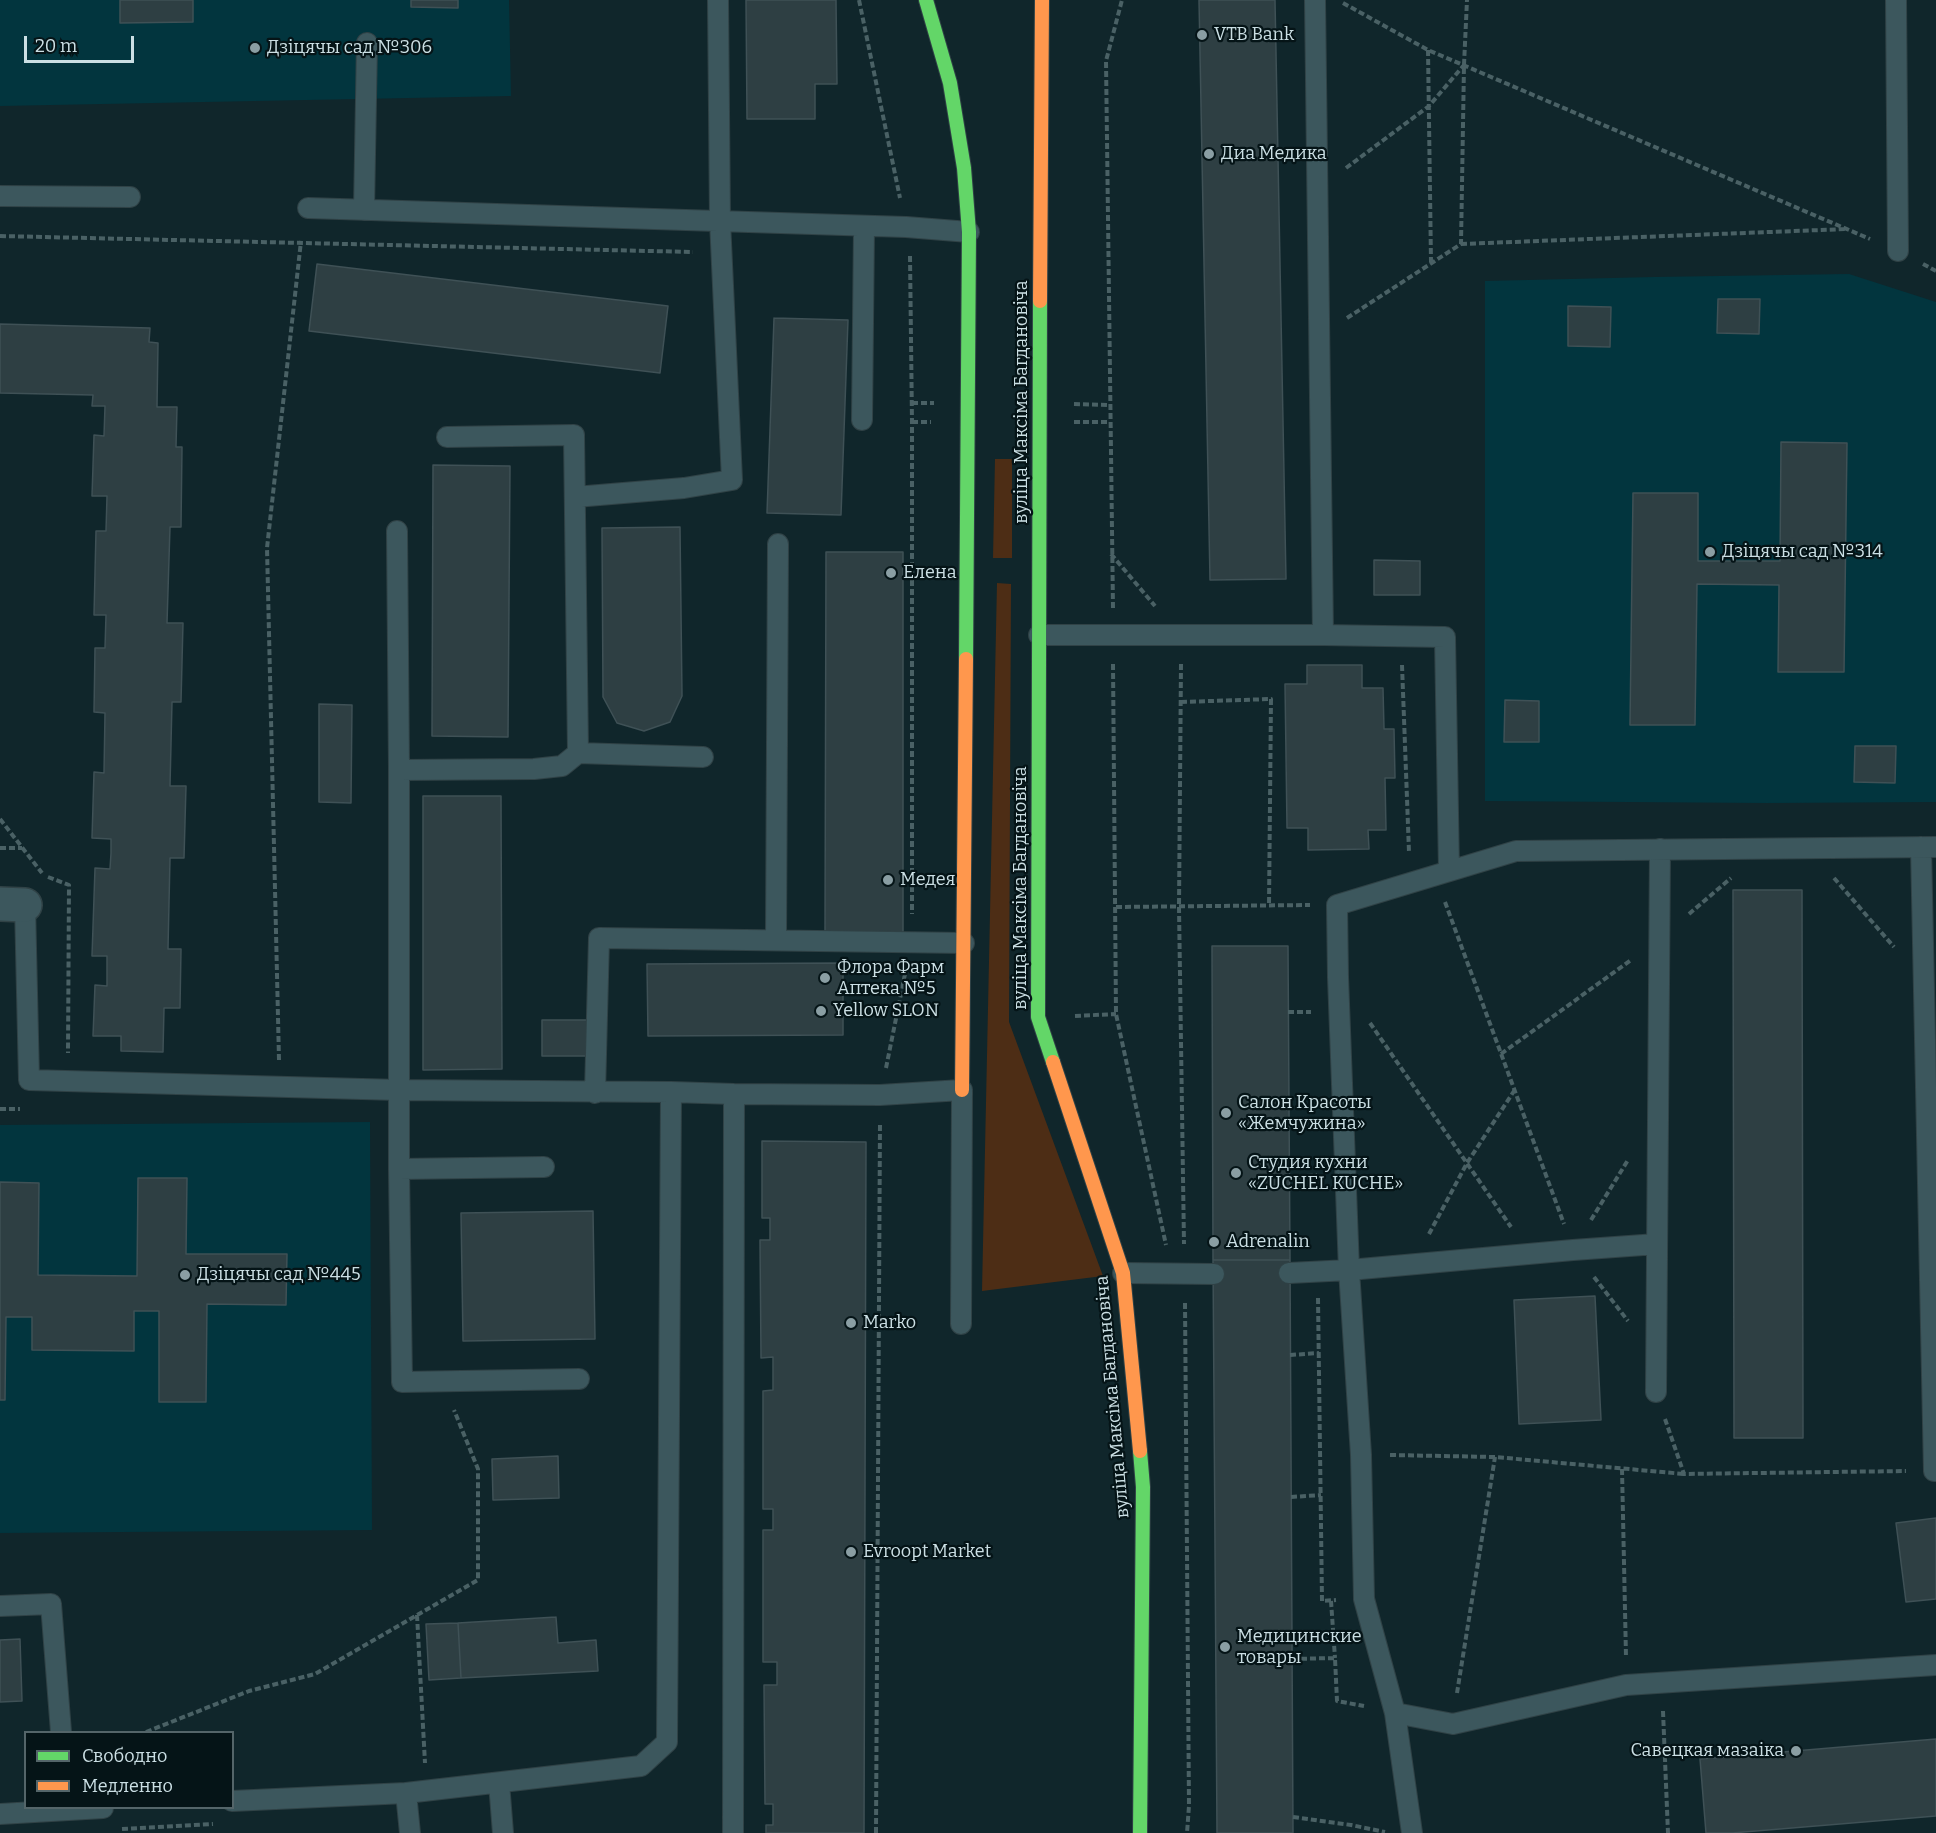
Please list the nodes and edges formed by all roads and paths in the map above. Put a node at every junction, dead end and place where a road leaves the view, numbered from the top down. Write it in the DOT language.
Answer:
graph roads {
  1 [pos="718,0"];
  2 [pos="926,0"];
  3 [pos="1042,0"];
  4 [pos="1315,0"];
  5 [pos="1338,0"];
  6 [pos="1467,0"];
  7 [pos="1896,0"];
  8 [pos="367,43"];
  9 [pos="1428,50"];
  10 [pos="1464,65"];
  11 [pos="1429,106"];
  12 [pos="1317,191"];
  13 [pos="0,196"];
  14 [pos="130,197"];
  15 [pos="308,208"];
  16 [pos="364,210"];
  17 [pos="720,221"];
  18 [pos="864,227"];
  19 [pos="1848,229"];
  20 [pos="969,232"];
  21 [pos="0,236"];
  22 [pos="300,243"];
  23 [pos="1461,244"];
  24 [pos="1898,251"];
  25 [pos="722,253"];
  26 [pos="864,257"];
  27 [pos="910,258"];
  28 [pos="1431,263"];
  29 [pos="1936,271"];
  30 [pos="1319,337"];
  31 [pos="862,420"];
  32 [pos="447,437"];
  33 [pos="575,497"];
  34 [pos="397,531"];
  35 [pos="778,544"];
  36 [pos="1111,554"];
  37 [pos="1323,634"];
  38 [pos="1039,635"];
  39 [pos="1180,635"];
  40 [pos="1402,656"];
  41 [pos="1181,702"];
  42 [pos="578,753"];
  43 [pos="703,757"];
  44 [pos="399,770"];
  45 [pos="0,819"];
  46 [pos="1928,847"];
  47 [pos="0,848"];
  48 [pos="22,848"];
  49 [pos="1807,848"];
  50 [pos="1660,849"];
  51 [pos="1442,873"];
  52 [pos="1401,885"];
  53 [pos="13,905"];
  54 [pos="1337,905"];
  55 [pos="1269,906"];
  56 [pos="1116,907"];
  57 [pos="1179,907"];
  58 [pos="776,939"];
  59 [pos="964,943"];
  60 [pos="1338,977"];
  61 [pos="1922,978"];
  62 [pos="1288,1012"];
  63 [pos="1312,1012"];
  64 [pos="68,1064"];
  65 [pos="279,1065"];
  66 [pos="399,1090"];
  67 [pos="962,1090"];
  68 [pos="1514,1091"];
  69 [pos="671,1092"];
  70 [pos="595,1093"];
  71 [pos="734,1094"];
  72 [pos="1658,1110"];
  73 [pos="1467,1163"];
  74 [pos="544,1167"];
  75 [pos="399,1169"];
  76 [pos="1317,1175"];
  77 [pos="1289,1178"];
  78 [pos="1657,1244"];
  79 [pos="1573,1250"];
  80 [pos="1530,1254"];
  81 [pos="1413,1264"];
  82 [pos="1349,1270"];
  83 [pos="1123,1273"];
  84 [pos="1289,1273"];
  85 [pos="1185,1275"];
  86 [pos="1214,1275"];
  87 [pos="961,1324"];
  88 [pos="1319,1353"];
  89 [pos="1290,1355"];
  90 [pos="1656,1357"];
  91 [pos="579,1378"];
  92 [pos="443,1381"];
  93 [pos="1656,1392"];
  94 [pos="1320,1452"];
  95 [pos="1361,1455"];
  96 [pos="1495,1457"];
  97 [pos="1622,1469"];
  98 [pos="1935,1471"];
  99 [pos="1684,1474"];
  100 [pos="1321,1494"];
  101 [pos="1291,1497"];
  102 [pos="1331,1600"];
  103 [pos="0,1606"];
  104 [pos="417,1616"];
  105 [pos="1335,1658"];
  106 [pos="1292,1659"];
  107 [pos="1936,1665"];
  108 [pos="1662,1682"];
  109 [pos="1626,1685"];
  110 [pos="1395,1713"];
  111 [pos="1453,1724"];
  112 [pos="61,1731"];
  113 [pos="149,1731"];
  114 [pos="499,1784"];
  115 [pos="427,1790"];
  116 [pos="406,1792"];
  117 [pos="234,1801"];
  118 [pos="56,1809"];
  119 [pos="0,1814"];
  120 [pos="1293,1817"];
  121 [pos="195,1825"];
  122 [pos="195,1833"];
  123 [pos="410,1833"];
  124 [pos="503,1833"];
  125 [pos="734,1833"];
  126 [pos="1140,1833"];
  127 [pos="1187,1833"];
  128 [pos="1388,1833"];
  129 [pos="1412,1833"];
  130 [pos="1668,1833"];
  1 -- 17 [label="lane"];
  2 -- 20 [label="main road"];
  3 -- 38 [label="main road, вуліца Максіма Багдановіча"];
  4 -- 12 [label="lane"];
  5 -- 9 [label="path"];
  6 -- 10 [label="path"];
  7 -- 24 [label="lane"];
  8 -- 16 [label="lane"];
  9 -- 10 [label="path"];
  9 -- 11 [label="path"];
  10 -- 11 [label="path"];
  10 -- 19 [label="path"];
  10 -- 23 [label="path"];
  11 -- 12 [label="path"];
  11 -- 28 [label="path"];
  12 -- 30 [label="lane"];
  13 -- 14 [label="lane"];
  15 -- 16 [label="lane"];
  15 -- 22 [label="path"];
  16 -- 17 [label="lane"];
  17 -- 18 [label="lane"];
  17 -- 25 [label="lane"];
  18 -- 20 [label="lane"];
  18 -- 26 [label="lane"];
  19 -- 23 [label="path"];
  19 -- 24 [label="path"];
  20 -- 59 [label="main road"];
  21 -- 22 [label="path"];
  22 -- 25 [label="path"];
  22 -- 65 [label="path"];
  23 -- 28 [label="path"];
  24 -- 29 [label="path"];
  25 -- 33 [label="lane"];
  26 -- 27 [label="path"];
  26 -- 31 [label="lane"];
  28 -- 30 [label="path"];
  30 -- 37 [label="lane"];
  32 -- 33 [label="lane"];
  33 -- 42 [label="lane"];
  34 -- 44 [label="lane"];
  35 -- 58 [label="lane"];
  36 -- 39 [label="path"];
  37 -- 39 [label="lane"];
  37 -- 51 [label="lane"];
  38 -- 39 [label="lane"];
  38 -- 83 [label="main road, вуліца Максіма Багдановіча"];
  39 -- 41 [label="path"];
  40 -- 52 [label="path"];
  41 -- 55 [label="path"];
  41 -- 57 [label="path"];
  42 -- 43 [label="lane"];
  42 -- 44 [label="lane"];
  44 -- 66 [label="lane"];
  45 -- 48 [label="path"];
  46 -- 49 [label="lane"];
  46 -- 61 [label="lane"];
  47 -- 48 [label="path"];
  48 -- 64 [label="path"];
  49 -- 50 [label="lane"];
  49 -- 61 [label="path"];
  50 -- 51 [label="lane"];
  50 -- 72 [label="lane"];
  51 -- 52 [label="lane"];
  51 -- 68 [label="path"];
  52 -- 54 [label="lane"];
  53 -- 66 [label="lane"];
  54 -- 55 [label="path"];
  54 -- 60 [label="lane"];
  55 -- 57 [label="path"];
  56 -- 57 [label="path"];
  57 -- 85 [label="path"];
  58 -- 59 [label="lane"];
  58 -- 70 [label="lane"];
  59 -- 67 [label="main road"];
  60 -- 73 [label="path"];
  60 -- 82 [label="lane"];
  61 -- 98 [label="lane"];
  62 -- 63 [label="path"];
  66 -- 70 [label="lane"];
  66 -- 75 [label="lane"];
  67 -- 71 [label="lane"];
  67 -- 87 [label="lane"];
  68 -- 73 [label="path"];
  68 -- 79 [label="path"];
  69 -- 70 [label="lane"];
  69 -- 71 [label="lane"];
  69 -- 114 [label="lane"];
  71 -- 125 [label="lane"];
  72 -- 78 [label="lane"];
  72 -- 79 [label="path"];
  73 -- 80 [label="path"];
  73 -- 81 [label="path"];
  74 -- 75 [label="lane"];
  75 -- 92 [label="lane"];
  76 -- 77 [label="path"];
  78 -- 79 [label="lane"];
  78 -- 90 [label="lane"];
  79 -- 80 [label="lane"];
  79 -- 90 [label="path"];
  80 -- 81 [label="lane"];
  81 -- 82 [label="lane"];
  82 -- 84 [label="lane"];
  82 -- 95 [label="lane"];
  83 -- 85 [label="lane"];
  83 -- 126 [label="main road, вуліца Максіма Багдановіча"];
  85 -- 86 [label="lane"];
  85 -- 127 [label="path"];
  88 -- 89 [label="path"];
  90 -- 93 [label="lane"];
  91 -- 92 [label="lane"];
  92 -- 104 [label="path"];
  93 -- 99 [label="path"];
  94 -- 95 [label="path"];
  95 -- 96 [label="path"];
  95 -- 110 [label="lane"];
  96 -- 97 [label="path"];
  96 -- 111 [label="path"];
  97 -- 99 [label="path"];
  97 -- 109 [label="path"];
  98 -- 99 [label="path"];
  100 -- 101 [label="path"];
  102 -- 105 [label="path"];
  103 -- 112 [label="lane"];
  104 -- 113 [label="path"];
  104 -- 115 [label="path"];
  105 -- 106 [label="path"];
  105 -- 110 [label="path"];
  107 -- 108 [label="lane"];
  108 -- 109 [label="lane"];
  108 -- 130 [label="path"];
  109 -- 111 [label="lane"];
  110 -- 111 [label="lane"];
  110 -- 129 [label="lane"];
  114 -- 115 [label="lane"];
  114 -- 124 [label="lane"];
  115 -- 116 [label="lane"];
  116 -- 117 [label="lane"];
  116 -- 123 [label="lane"];
  118 -- 119 [label="lane"];
  120 -- 128 [label="path"];
  121 -- 122 [label="path"];
}
